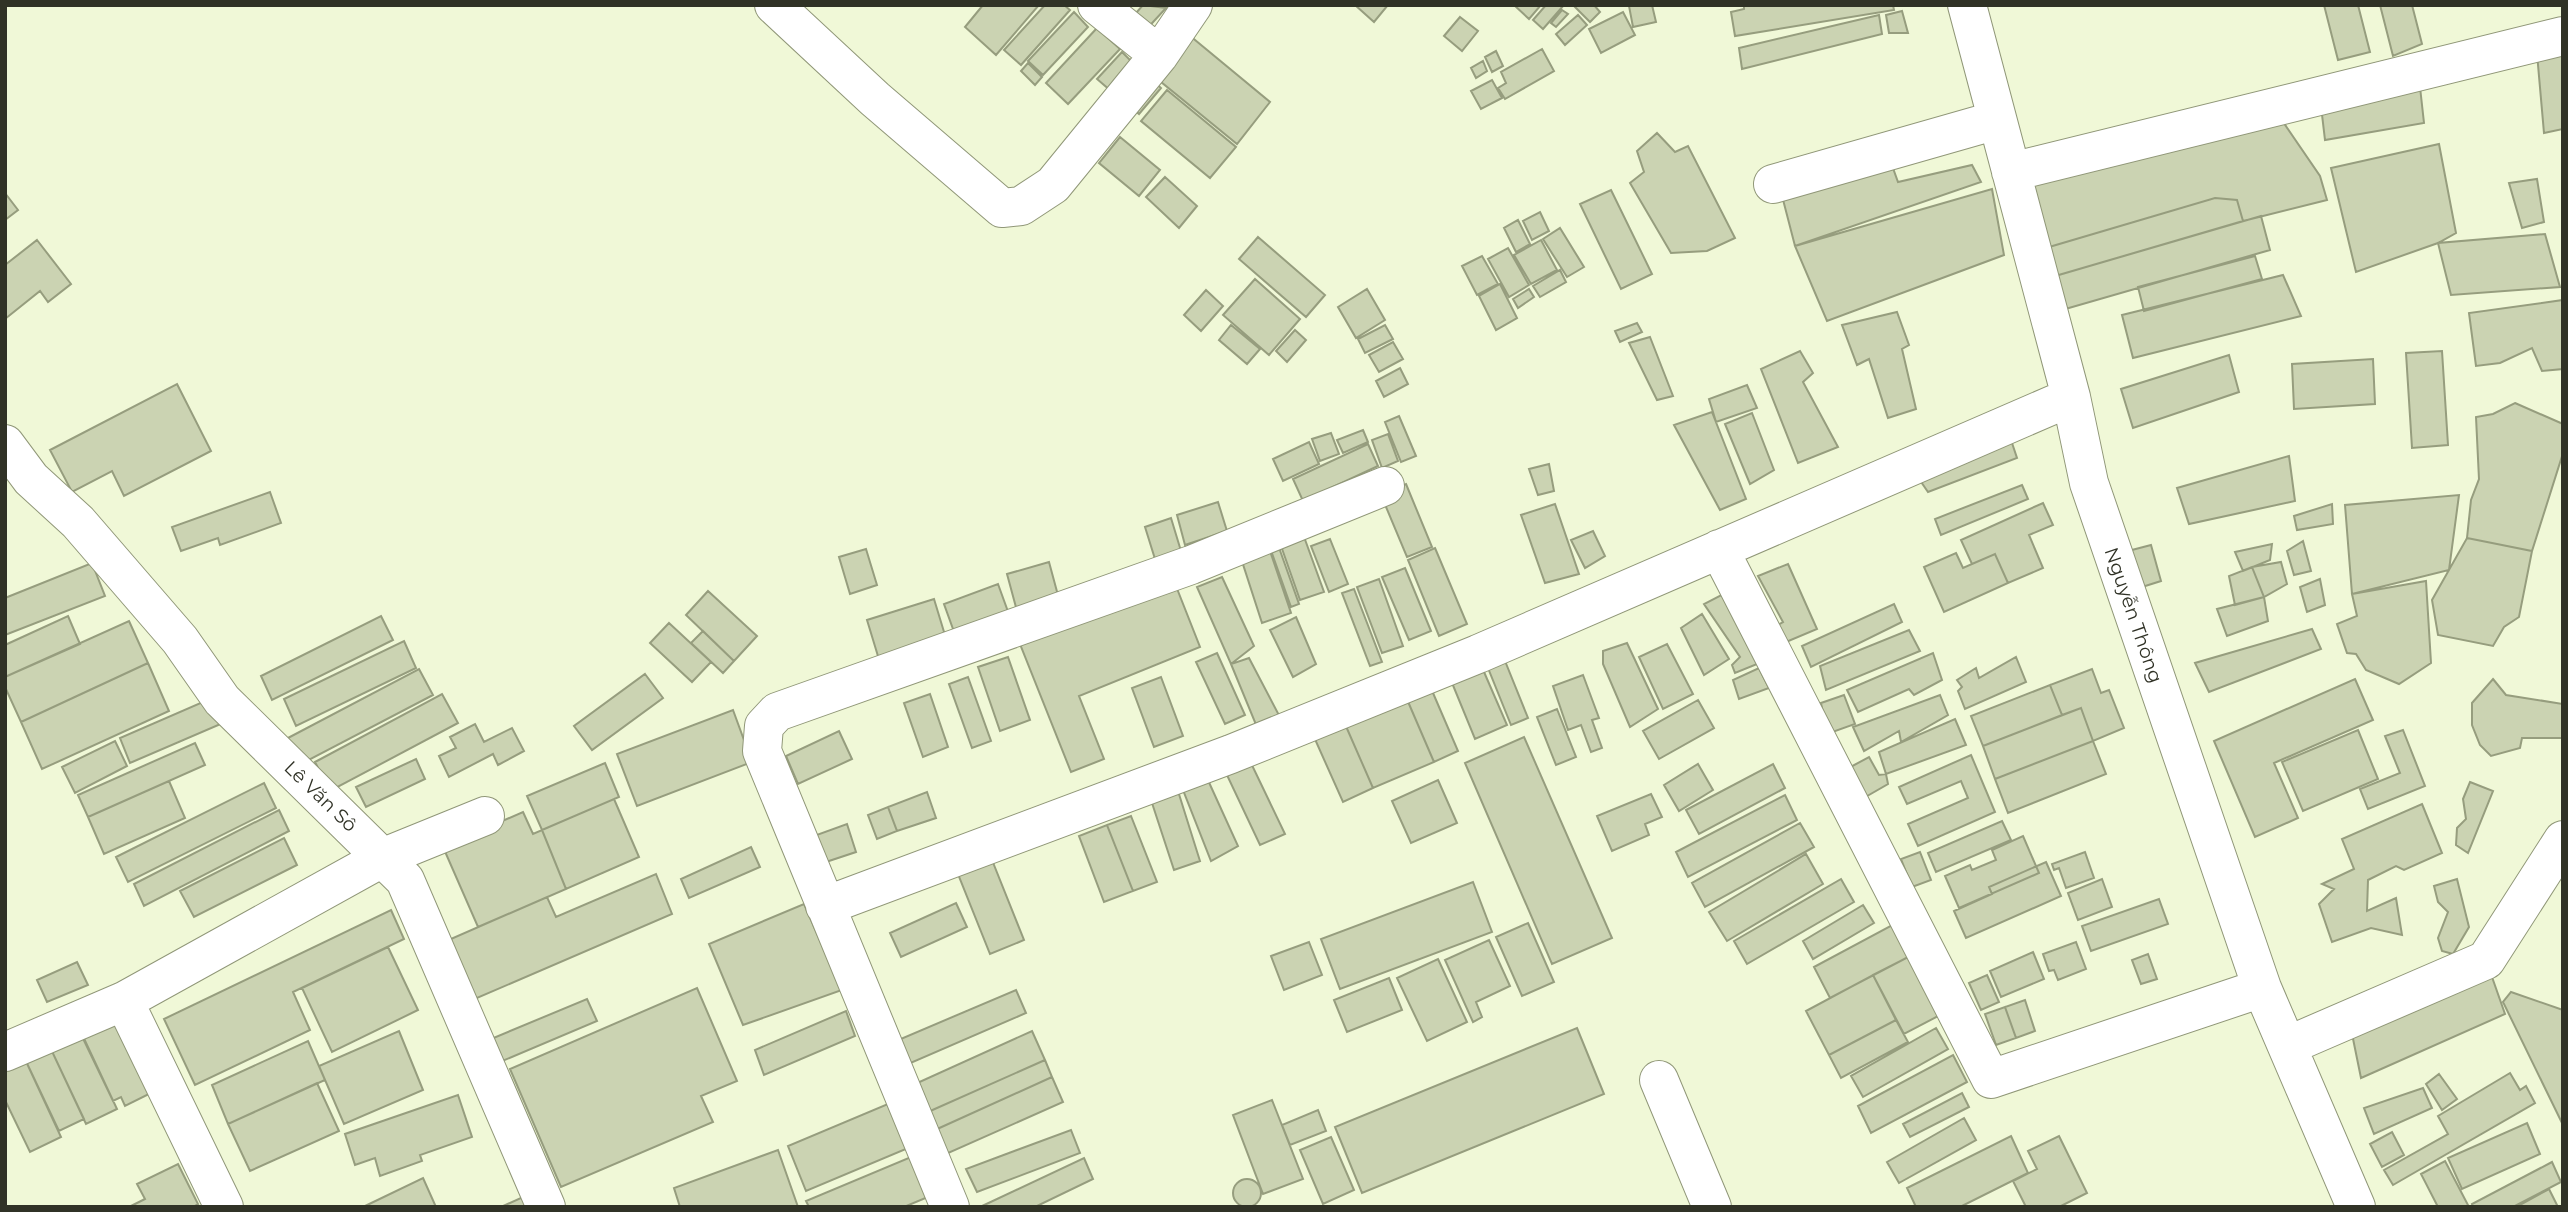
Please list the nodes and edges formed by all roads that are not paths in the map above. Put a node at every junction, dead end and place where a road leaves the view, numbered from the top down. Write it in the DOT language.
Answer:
graph roads {
  1 [pos="774,5"];
  2 [pos="1097,5"];
  3 [pos="1193,5"];
  4 [pos="1967,5"];
  5 [pos="2563,36"];
  6 [pos="1159,55"];
  7 [pos="1997,120"];
  8 [pos="2011,172"];
  9 [pos="1773,184"];
  10 [pos="2071,397"];
  11 [pos="5,444"];
  12 [pos="1385,486"];
  13 [pos="1719,549"];
  14 [pos="485,816"];
  15 [pos="2563,840"];
  16 [pos="384,857"];
  17 [pos="825,906"];
  18 [pos="2262,988"];
  19 [pos="124,1001"];
  20 [pos="2287,1045"];
  21 [pos="5,1052"];
  22 [pos="1659,1080"];
  23 [pos="224,1207"];
  24 [pos="546,1207"];
  25 [pos="950,1207"];
  26 [pos="1712,1207"];
  27 [pos="2356,1207"];
  1 -- 6 [label="street"];
  2 -- 6 [label="street"];
  3 -- 6 [label="street"];
  4 -- 7 [label="street, Nguyễn Thông"];
  5 -- 8 [label="street"];
  7 -- 8 [label="street, Nguyễn Thông"];
  7 -- 9 [label="street"];
  8 -- 10 [label="street, Nguyễn Thông"];
  10 -- 13 [label="street"];
  10 -- 18 [label="street, Nguyễn Thông"];
  11 -- 16 [label="street, Lê Văn Sô"];
  12 -- 17 [label="street"];
  13 -- 17 [label="street"];
  13 -- 18 [label="street"];
  14 -- 16 [label="street"];
  15 -- 20 [label="street"];
  16 -- 19 [label="street"];
  16 -- 24 [label="street, Lê Văn Sô"];
  17 -- 25 [label="street"];
  18 -- 20 [label="street, Nguyễn Thông"];
  19 -- 21 [label="street"];
  19 -- 23 [label="street"];
  20 -- 27 [label="street, Nguyễn Thông"];
  22 -- 26 [label="street"];
}
